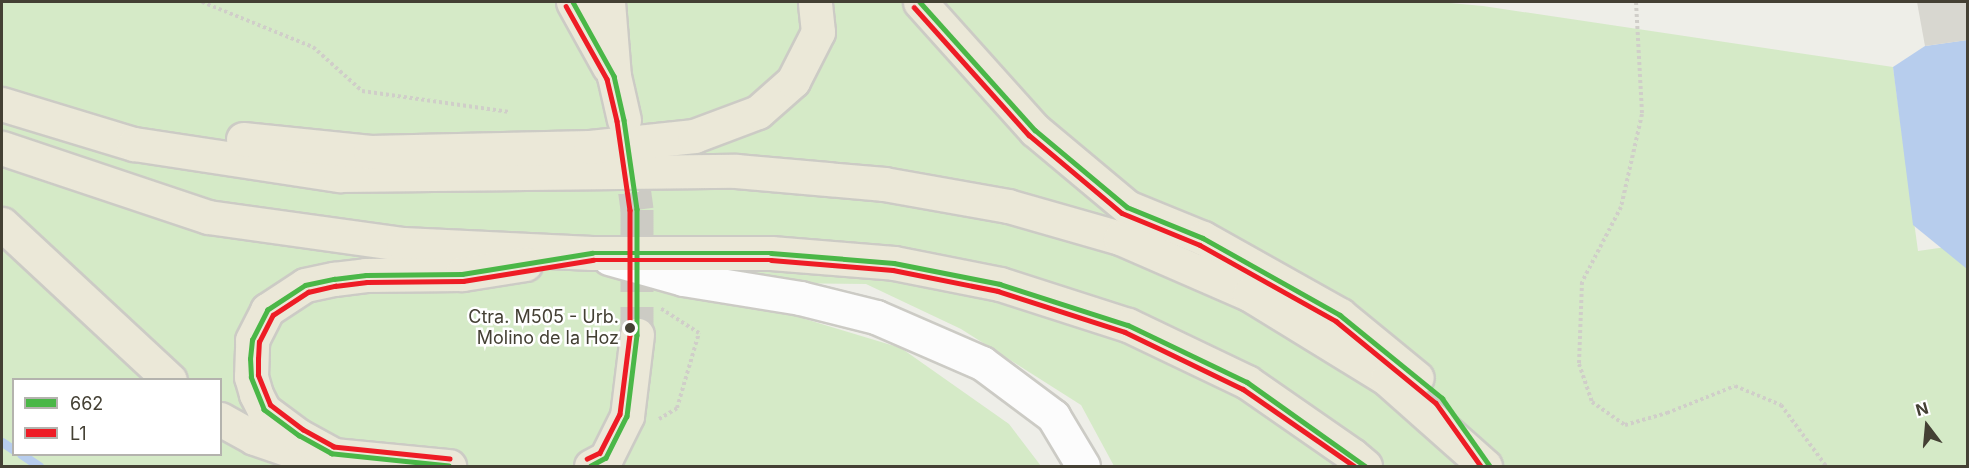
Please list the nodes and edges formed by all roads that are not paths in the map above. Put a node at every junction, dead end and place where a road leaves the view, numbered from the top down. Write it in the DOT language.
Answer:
graph roads {
  1 [pos="573,2"];
  2 [pos="608,2"];
  3 [pos="815,2"];
  4 [pos="920,2"];
  5 [pos="614,76"];
  6 [pos="2,102"];
  7 [pos="624,120"];
  8 [pos="2,148"];
  9 [pos="2,224"];
  10 [pos="592,253"];
  11 [pos="637,335"];
  12 [pos="168,378"];
  13 [pos="222,419"];
  14 [pos="332,454"];
  15 [pos="448,466"];
  16 [pos="591,466"];
  17 [pos="1083,466"];
  18 [pos="1365,466"];
  19 [pos="1485,466"];
  20 [pos="1490,466"];
  1 -- 5 [label="highway"];
  2 -- 5 [label="highway"];
  3 -- 6 [label="highway"];
  4 -- 20 [label="highway"];
  5 -- 7 [label="highway"];
  6 -- 19 [label="highway"];
  8 -- 10 [label="highway"];
  9 -- 12 [label="highway"];
  10 -- 14 [label="highway"];
  10 -- 17 [label="street"];
  10 -- 18 [label="highway"];
  11 -- 16 [label="highway"];
  13 -- 14 [label="highway"];
  14 -- 15 [label="highway"];
}
